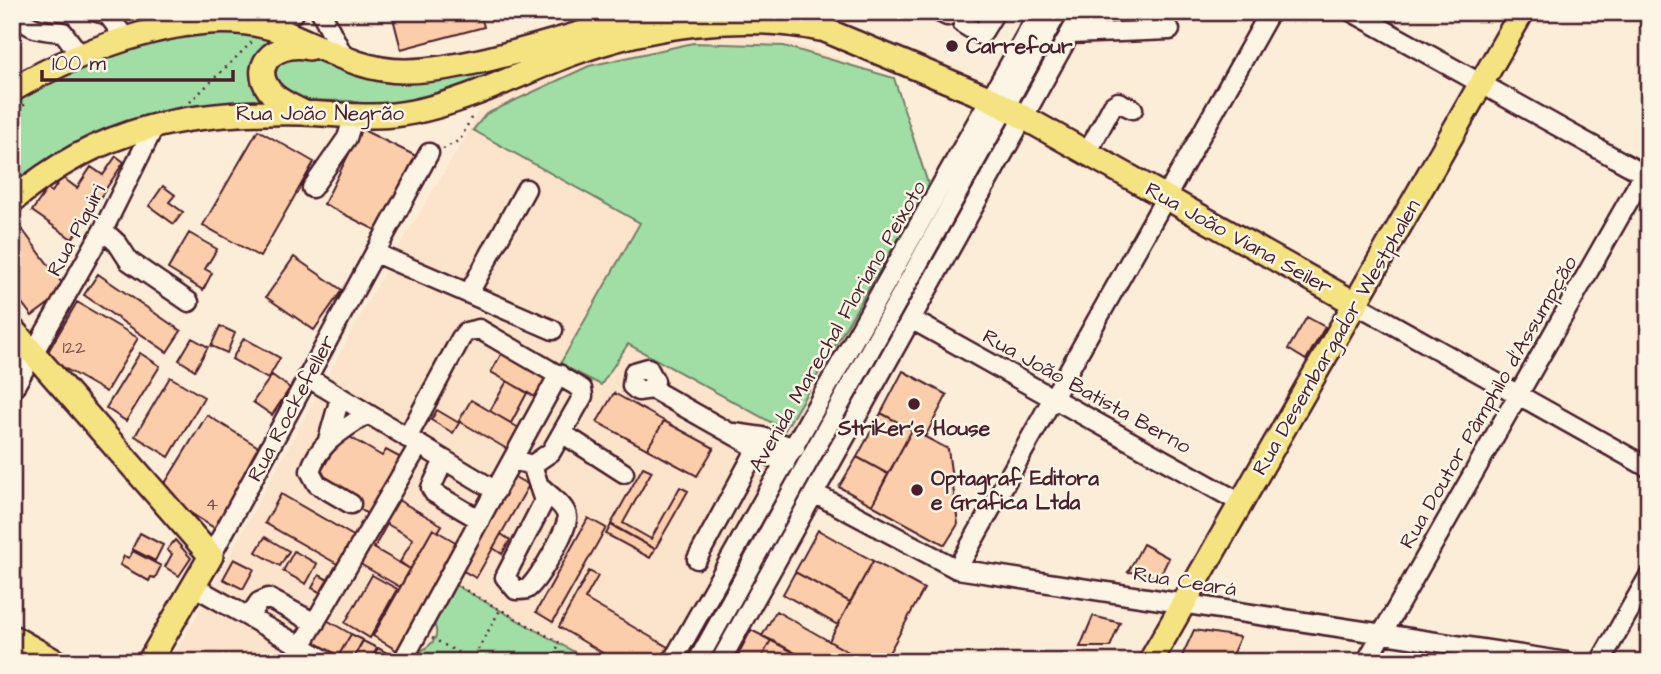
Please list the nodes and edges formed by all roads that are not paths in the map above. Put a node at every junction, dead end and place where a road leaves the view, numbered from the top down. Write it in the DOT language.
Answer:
graph roads {
  1 [pos="15,12"];
  2 [pos="97,12"];
  3 [pos="295,12"];
  4 [pos="321,12"];
  5 [pos="783,12"];
  6 [pos="995,12"];
  7 [pos="1058,12"];
  8 [pos="1082,12"];
  9 [pos="1270,12"];
  10 [pos="1352,12"];
  11 [pos="1522,12"];
  12 [pos="628,16"];
  13 [pos="949,17"];
  14 [pos="1032,17"];
  15 [pos="661,18"];
  16 [pos="821,29"];
  17 [pos="237,30"];
  18 [pos="1170,30"];
  19 [pos="1070,34"];
  20 [pos="126,39"];
  21 [pos="80,55"];
  22 [pos="337,55"];
  23 [pos="1482,84"];
  24 [pos="12,90"];
  25 [pos="1007,108"];
  26 [pos="1133,109"];
  27 [pos="306,113"];
  28 [pos="354,116"];
  29 [pos="155,125"];
  30 [pos="429,153"];
  31 [pos="1087,153"];
  32 [pos="1647,172"];
  33 [pos="312,188"];
  34 [pos="526,189"];
  35 [pos="1167,197"];
  36 [pos="12,201"];
  37 [pos="103,230"];
  38 [pos="374,254"];
  39 [pos="907,284"];
  40 [pos="469,293"];
  41 [pos="189,302"];
  42 [pos="1356,304"];
  43 [pos="877,305"];
  44 [pos="911,319"];
  45 [pos="12,329"];
  46 [pos="554,330"];
  47 [pos="34,354"];
  48 [pos="559,374"];
  49 [pos="307,377"];
  50 [pos="652,389"];
  51 [pos="12,391"];
  52 [pos="1518,395"];
  53 [pos="340,398"];
  54 [pos="1054,399"];
  55 [pos="367,414"];
  56 [pos="731,432"];
  57 [pos="562,433"];
  58 [pos="328,440"];
  59 [pos="413,441"];
  60 [pos="794,448"];
  61 [pos="756,450"];
  62 [pos="444,460"];
  63 [pos="513,460"];
  64 [pos="785,464"];
  65 [pos="532,465"];
  66 [pos="1649,468"];
  67 [pos="624,473"];
  68 [pos="542,488"];
  69 [pos="496,491"];
  70 [pos="814,493"];
  71 [pos="1241,503"];
  72 [pos="351,504"];
  73 [pos="480,520"];
  74 [pos="211,555"];
  75 [pos="697,558"];
  76 [pos="957,569"];
  77 [pos="1649,576"];
  78 [pos="193,586"];
  79 [pos="1184,604"];
  80 [pos="249,617"];
  81 [pos="315,623"];
  82 [pos="12,637"];
  83 [pos="301,646"];
  84 [pos="56,662"];
  85 [pos="149,662"];
  86 [pos="329,662"];
  87 [pos="402,662"];
  88 [pos="672,662"];
  89 [pos="697,662"];
  90 [pos="720,662"];
  91 [pos="1150,662"];
  92 [pos="1366,662"];
  93 [pos="1567,662"];
  94 [pos="1600,662"];
  1 -- 21 [label="street"];
  2 -- 20 [label="street"];
  3 -- 17 [label="street"];
  4 -- 22 [label="street"];
  5 -- 16 [label="main road, Rua João Viana Seiler"];
  6 -- 13 [label="street"];
  7 -- 25 [label="street"];
  8 -- 19 [label="street, Avenida Marechal Floriano Peixoto"];
  9 -- 35 [label="street"];
  10 -- 23 [label="street"];
  11 -- 23 [label="main road, Rua Desembargador Westphalen"];
  12 -- 15 [label="main road"];
  12 -- 22 [label="main road"];
  14 -- 25 [label="street, Avenida Marechal Floriano Peixoto"];
  15 -- 16 [label="main road, Rua João Viana Seiler"];
  15 -- 28 [label="main road, Rua João Negrão"];
  16 -- 25 [label="main road, Rua João Viana Seiler"];
  17 -- 20 [label="main road"];
  17 -- 22 [label="main road"];
  18 -- 19 [label="street"];
  19 -- 25 [label="street, Avenida Marechal Floriano Peixoto"];
  20 -- 21 [label="main road"];
  21 -- 24 [label="main road"];
  22 -- 27 [label="main road"];
  23 -- 32 [label="street"];
  23 -- 42 [label="main road, Rua Desembargador Westphalen"];
  25 -- 31 [label="main road, Rua João Viana Seiler"];
  25 -- 39 [label="street"];
  25 -- 43 [label="street, Avenida Marechal Floriano Peixoto"];
  25 -- 44 [label="street, Avenida Marechal Floriano Peixoto"];
  26 -- 31 [label="street"];
  27 -- 28 [label="main road, Rua João Negrão"];
  27 -- 29 [label="main road, Rua João Negrão"];
  28 -- 33 [label="street"];
  29 -- 36 [label="main road, Rua João Negrão"];
  29 -- 37 [label="street, Rua Piquiri"];
  30 -- 38 [label="street, Rua Rockefeller"];
  31 -- 35 [label="main road, Rua João Viana Seiler"];
  32 -- 52 [label="street, Rua Doutor Pâmphilo d'Assumpção"];
  34 -- 40 [label="street"];
  35 -- 42 [label="main road, Rua João Viana Seiler"];
  35 -- 54 [label="street"];
  37 -- 41 [label="street"];
  37 -- 47 [label="street, Rua Piquiri"];
  38 -- 40 [label="street"];
  38 -- 49 [label="street, Rua Rockefeller"];
  39 -- 43 [label="street"];
  39 -- 89 [label="street"];
  40 -- 46 [label="street"];
  42 -- 52 [label="street, Rua João Viana Seiler"];
  42 -- 71 [label="main road, Rua Desembargador Westphalen"];
  43 -- 60 [label="street, Avenida Marechal Floriano Peixoto"];
  44 -- 54 [label="street, Rua João Batista Berno"];
  44 -- 70 [label="street, Avenida Marechal Floriano Peixoto"];
  45 -- 47 [label="main road"];
  47 -- 51 [label="street, Rua Piquiri"];
  47 -- 74 [label="main road"];
  48 -- 57 [label="street"];
  48 -- 59 [label="street"];
  48 -- 63 [label="street"];
  49 -- 53 [label="street"];
  49 -- 74 [label="street, Rua Rockefeller"];
  50 -- 56 [label="street"];
  52 -- 66 [label="street, Rua João Viana Seiler"];
  52 -- 92 [label="street, Rua Doutor Pâmphilo d'Assumpção"];
  53 -- 55 [label="street"];
  53 -- 58 [label="street"];
  54 -- 71 [label="street, Rua João Batista Berno"];
  54 -- 76 [label="street"];
  55 -- 58 [label="street"];
  55 -- 59 [label="street"];
  56 -- 60 [label="street"];
  56 -- 61 [label="street"];
  57 -- 65 [label="street"];
  57 -- 67 [label="street"];
  58 -- 72 [label="street"];
  59 -- 62 [label="street"];
  59 -- 81 [label="street"];
  60 -- 64 [label="street, Avenida Marechal Floriano Peixoto"];
  61 -- 64 [label="street"];
  61 -- 75 [label="street"];
  62 -- 69 [label="street"];
  62 -- 73 [label="street"];
  63 -- 65 [label="street"];
  63 -- 69 [label="street"];
  64 -- 88 [label="street, Avenida Marechal Floriano Peixoto"];
  65 -- 68 [label="street"];
  68 -- 68 [label="street"];
  69 -- 73 [label="street"];
  70 -- 76 [label="street, Rua Ceará"];
  70 -- 90 [label="street, Avenida Marechal Floriano Peixoto"];
  71 -- 79 [label="main road, Rua Desembargador Westphalen"];
  73 -- 87 [label="street"];
  74 -- 78 [label="main road, Rua Rockefeller"];
  76 -- 79 [label="street, Rua Ceará"];
  77 -- 94 [label="street"];
  78 -- 80 [label="street"];
  78 -- 85 [label="main road, Rua Rockefeller"];
  79 -- 91 [label="main road, Rua Desembargador Westphalen"];
  79 -- 93 [label="street, Rua Ceará"];
  80 -- 81 [label="street"];
  80 -- 83 [label="street"];
  81 -- 83 [label="street"];
  82 -- 84 [label="main road"];
  83 -- 86 [label="street"];
}
